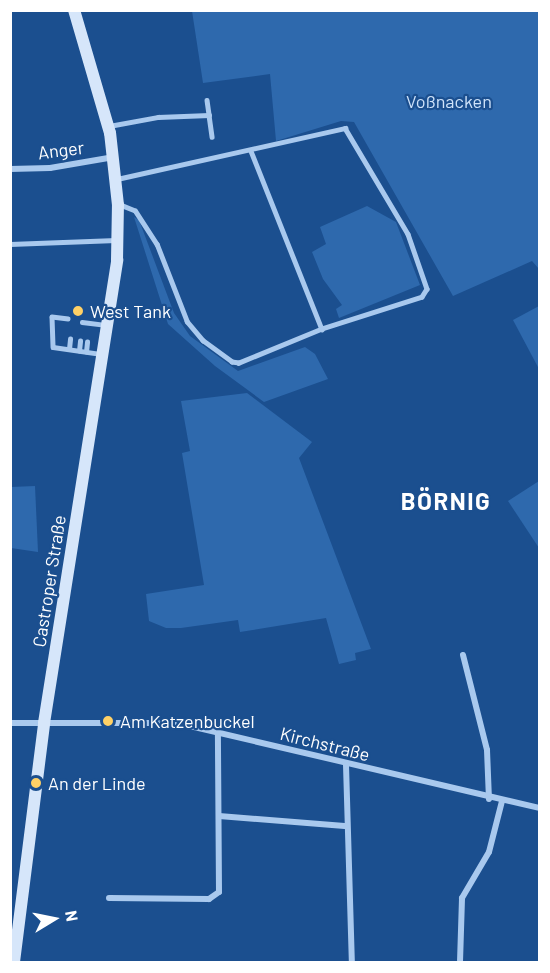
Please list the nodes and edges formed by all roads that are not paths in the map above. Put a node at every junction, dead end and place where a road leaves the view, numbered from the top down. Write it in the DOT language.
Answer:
graph roads {
  1 [pos="74,10"];
  2 [pos="207,100"];
  3 [pos="209,115"];
  4 [pos="109,126"];
  5 [pos="212,137"];
  6 [pos="251,151"];
  7 [pos="115,157"];
  8 [pos="10,169"];
  9 [pos="117,179"];
  10 [pos="118,205"];
  11 [pos="118,240"];
  12 [pos="10,244"];
  13 [pos="68,319"];
  14 [pos="83,323"];
  15 [pos="108,326"];
  16 [pos="322,329"];
  17 [pos="70,339"];
  18 [pos="80,341"];
  19 [pos="87,342"];
  20 [pos="69,349"];
  21 [pos="79,351"];
  22 [pos="86,352"];
  23 [pos="103,355"];
  24 [pos="463,655"];
  25 [pos="10,723"];
  26 [pos="44,723"];
  27 [pos="218,732"];
  28 [pos="346,765"];
  29 [pos="489,799"];
  30 [pos="502,801"];
  31 [pos="540,803"];
  32 [pos="531,805"];
  33 [pos="540,808"];
  34 [pos="219,816"];
  35 [pos="345,826"];
  36 [pos="109,898"];
  37 [pos="14,934"];
  38 [pos="14,963"];
  39 [pos="351,963"];
  40 [pos="460,963"];
  1 -- 4 [label="main road, Castroper Straße"];
  2 -- 3 [label="lane"];
  3 -- 4 [label="lane"];
  3 -- 5 [label="lane"];
  4 -- 7 [label="main road, Castroper Straße"];
  6 -- 9 [label="lane"];
  6 -- 16 [label="lane"];
  6 -- 16 [label="lane"];
  7 -- 8 [label="street, Anger"];
  7 -- 9 [label="main road, Castroper Straße"];
  9 -- 10 [label="main road, Castroper Straße"];
  10 -- 11 [label="main road, Castroper Straße"];
  10 -- 16 [label="lane"];
  11 -- 12 [label="lane"];
  11 -- 15 [label="main road, Castroper Straße"];
  13 -- 20 [label="lane"];
  14 -- 15 [label="lane"];
  15 -- 23 [label="main road, Castroper Straße"];
  17 -- 20 [label="lane"];
  18 -- 21 [label="lane"];
  19 -- 22 [label="lane"];
  20 -- 21 [label="lane"];
  21 -- 22 [label="lane"];
  22 -- 23 [label="lane"];
  23 -- 26 [label="main road, Castroper Straße"];
  24 -- 29 [label="street"];
  25 -- 26 [label="street, Kirchstraße"];
  26 -- 27 [label="street, Kirchstraße"];
  26 -- 37 [label="main road, Castroper Straße"];
  27 -- 28 [label="street, Kirchstraße"];
  27 -- 34 [label="street"];
  28 -- 29 [label="street, Kirchstraße"];
  28 -- 35 [label="street"];
  29 -- 30 [label="street, Kirchstraße"];
  30 -- 32 [label="street, Kirchstraße"];
  30 -- 40 [label="street"];
  31 -- 32 [label="street, Kirchstraße"];
  32 -- 33 [label="street, Kirchstraße"];
  34 -- 35 [label="street"];
  34 -- 36 [label="street"];
  35 -- 39 [label="street"];
  37 -- 38 [label="main road, Castroper Straße"];
}
